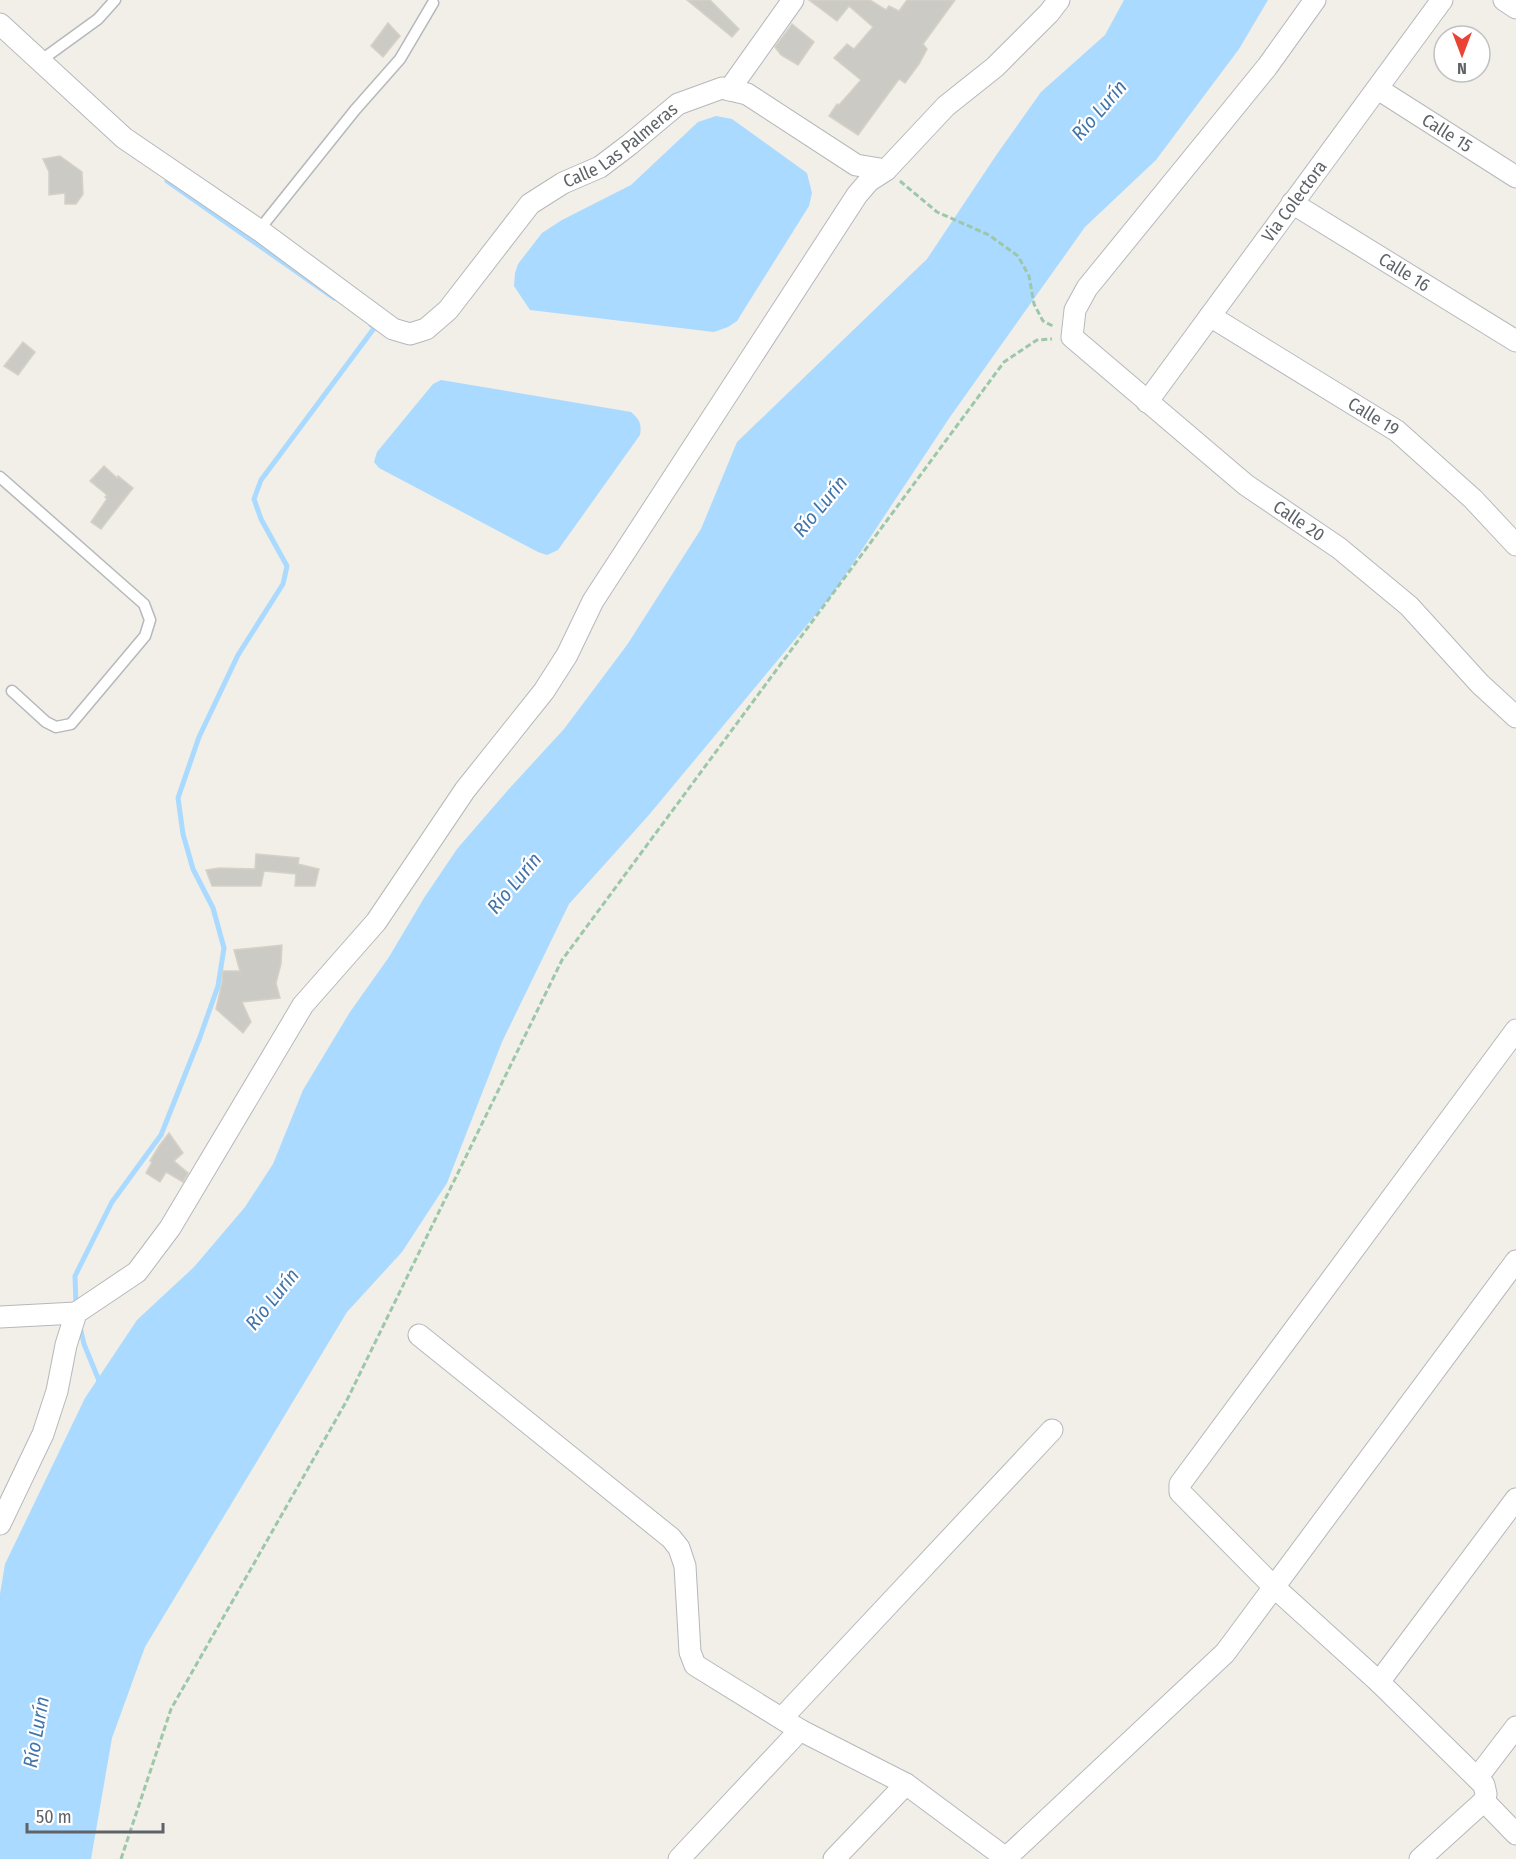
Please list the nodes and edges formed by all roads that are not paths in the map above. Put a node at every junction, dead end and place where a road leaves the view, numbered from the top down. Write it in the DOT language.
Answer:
graph roads {
  1 [pos="115,0"];
  2 [pos="793,0"];
  3 [pos="1059,0"];
  4 [pos="1315,0"];
  5 [pos="1442,0"];
  6 [pos="1504,0"];
  7 [pos="433,3"];
  8 [pos="1516,8"];
  9 [pos="0,24"];
  10 [pos="40,62"];
  11 [pos="1378,89"];
  12 [pos="729,90"];
  13 [pos="886,170"];
  14 [pos="1516,177"];
  15 [pos="1292,203"];
  16 [pos="258,230"];
  17 [pos="1210,316"];
  18 [pos="1516,341"];
  19 [pos="1147,402"];
  20 [pos="0,477"];
  21 [pos="1516,545"];
  22 [pos="12,691"];
  23 [pos="1516,717"];
  24 [pos="1516,1030"];
  25 [pos="1516,1261"];
  26 [pos="76,1313"];
  27 [pos="0,1317"];
  28 [pos="418,1335"];
  29 [pos="1052,1430"];
  30 [pos="1516,1499"];
  31 [pos="0,1524"];
  32 [pos="1273,1586"];
  33 [pos="1378,1682"];
  34 [pos="791,1724"];
  35 [pos="1516,1727"];
  36 [pos="1477,1778"];
  37 [pos="906,1784"];
  38 [pos="1484,1801"];
  39 [pos="1516,1834"];
  40 [pos="679,1859"];
  41 [pos="834,1859"];
  42 [pos="1006,1859"];
  43 [pos="1420,1859"];
  1 -- 10 [label="lane"];
  2 -- 12 [label="street"];
  3 -- 13 [label="street"];
  4 -- 19 [label="street, Calle 20"];
  5 -- 11 [label="street, Via Colectora"];
  6 -- 8 [label="street"];
  7 -- 16 [label="lane"];
  9 -- 10 [label="street"];
  10 -- 16 [label="street"];
  11 -- 14 [label="street, Calle 15"];
  11 -- 15 [label="street, Via Colectora"];
  12 -- 13 [label="street"];
  12 -- 16 [label="street, Calle Las Palmeras"];
  13 -- 26 [label="street"];
  15 -- 17 [label="street, Via Colectora"];
  15 -- 18 [label="street, Calle 16"];
  17 -- 19 [label="street, Via Colectora"];
  17 -- 21 [label="street, Calle 19"];
  19 -- 23 [label="street, Calle 20"];
  20 -- 22 [label="lane"];
  24 -- 32 [label="street"];
  25 -- 32 [label="street"];
  26 -- 27 [label="street"];
  26 -- 31 [label="street"];
  28 -- 34 [label="street"];
  29 -- 34 [label="street"];
  30 -- 33 [label="street"];
  32 -- 33 [label="street"];
  32 -- 42 [label="street"];
  33 -- 36 [label="street"];
  34 -- 37 [label="street"];
  34 -- 40 [label="street"];
  35 -- 36 [label="street"];
  36 -- 38 [label="street"];
  37 -- 41 [label="street"];
  37 -- 42 [label="street"];
  38 -- 39 [label="street"];
  38 -- 43 [label="street"];
}
